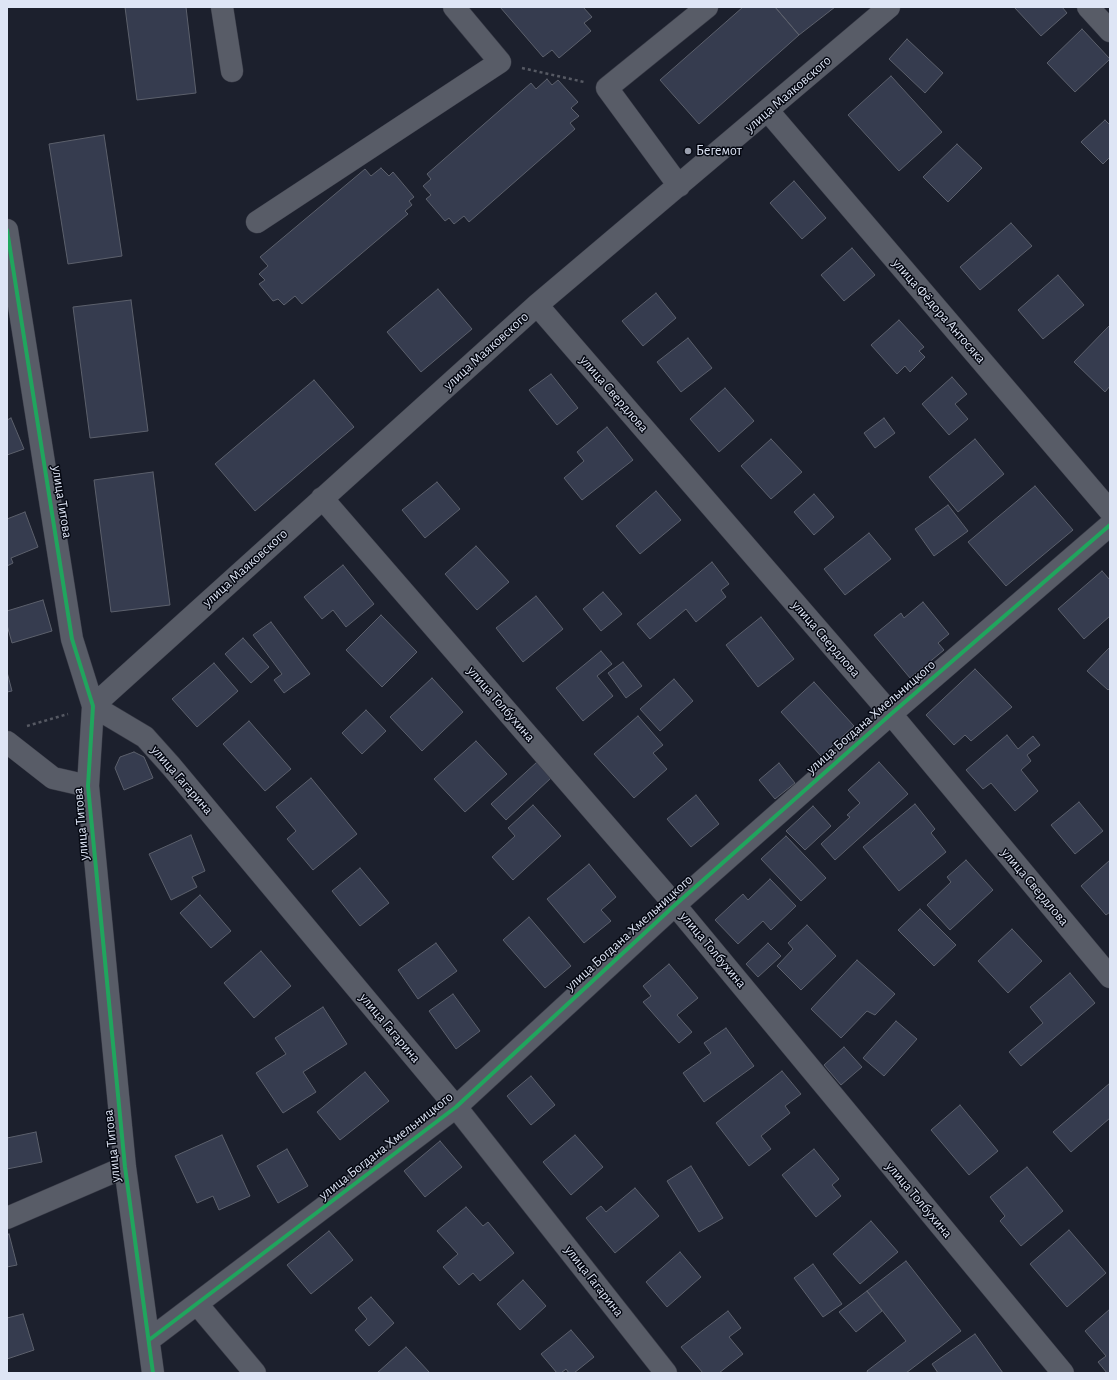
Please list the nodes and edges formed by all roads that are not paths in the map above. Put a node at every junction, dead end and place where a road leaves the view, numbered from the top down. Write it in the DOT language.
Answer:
graph roads {
  1 [pos="222,7"];
  2 [pos="454,7"];
  3 [pos="708,7"];
  4 [pos="889,7"];
  5 [pos="1088,7"];
  6 [pos="1110,31"];
  7 [pos="232,71"];
  8 [pos="768,111"];
  9 [pos="679,186"];
  10 [pos="257,222"];
  11 [pos="7,230"];
  12 [pos="537,305"];
  13 [pos="322,498"];
  14 [pos="1110,511"];
  15 [pos="1110,525"];
  16 [pos="93,706"];
  17 [pos="891,714"];
  18 [pos="14,735"];
  19 [pos="88,786"];
  20 [pos="675,905"];
  21 [pos="1110,977"];
  22 [pos="456,1107"];
  23 [pos="125,1167"];
  24 [pos="7,1218"];
  25 [pos="197,1304"];
  26 [pos="149,1340"];
  27 [pos="152,1373"];
  28 [pos="255,1373"];
  29 [pos="666,1373"];
  30 [pos="1063,1373"];
  1 -- 7 [label="street"];
  2 -- 10 [label="street"];
  3 -- 9 [label="street"];
  4 -- 8 [label="street, улица Маяковского"];
  5 -- 6 [label="street"];
  8 -- 9 [label="street, улица Маяковского"];
  8 -- 14 [label="street, улица Фёдора Антосяка"];
  9 -- 12 [label="street, улица Маяковского"];
  11 -- 16 [label="street, улица Титова"];
  12 -- 13 [label="street, улица Маяковского"];
  12 -- 17 [label="street, улица Свердлова"];
  13 -- 16 [label="street, улица Маяковского"];
  13 -- 20 [label="street, улица Толбухина"];
  15 -- 17 [label="street, улица Богдана Хмельницкого"];
  16 -- 19 [label="street, улица Титова"];
  16 -- 22 [label="street, улица Гагарина"];
  17 -- 20 [label="street, улица Богдана Хмельницкого"];
  17 -- 21 [label="street, улица Свердлова"];
  18 -- 19 [label="street"];
  19 -- 23 [label="street, улица Титова"];
  20 -- 22 [label="street, улица Богдана Хмельницкого"];
  20 -- 30 [label="street, улица Толбухина"];
  22 -- 25 [label="street, улица Богдана Хмельницкого"];
  22 -- 29 [label="street, улица Гагарина"];
  23 -- 24 [label="street"];
  23 -- 26 [label="street, улица Титова"];
  25 -- 26 [label="street, улица Богдана Хмельницкого"];
  25 -- 28 [label="street"];
  26 -- 27 [label="street, улица Титова"];
}
